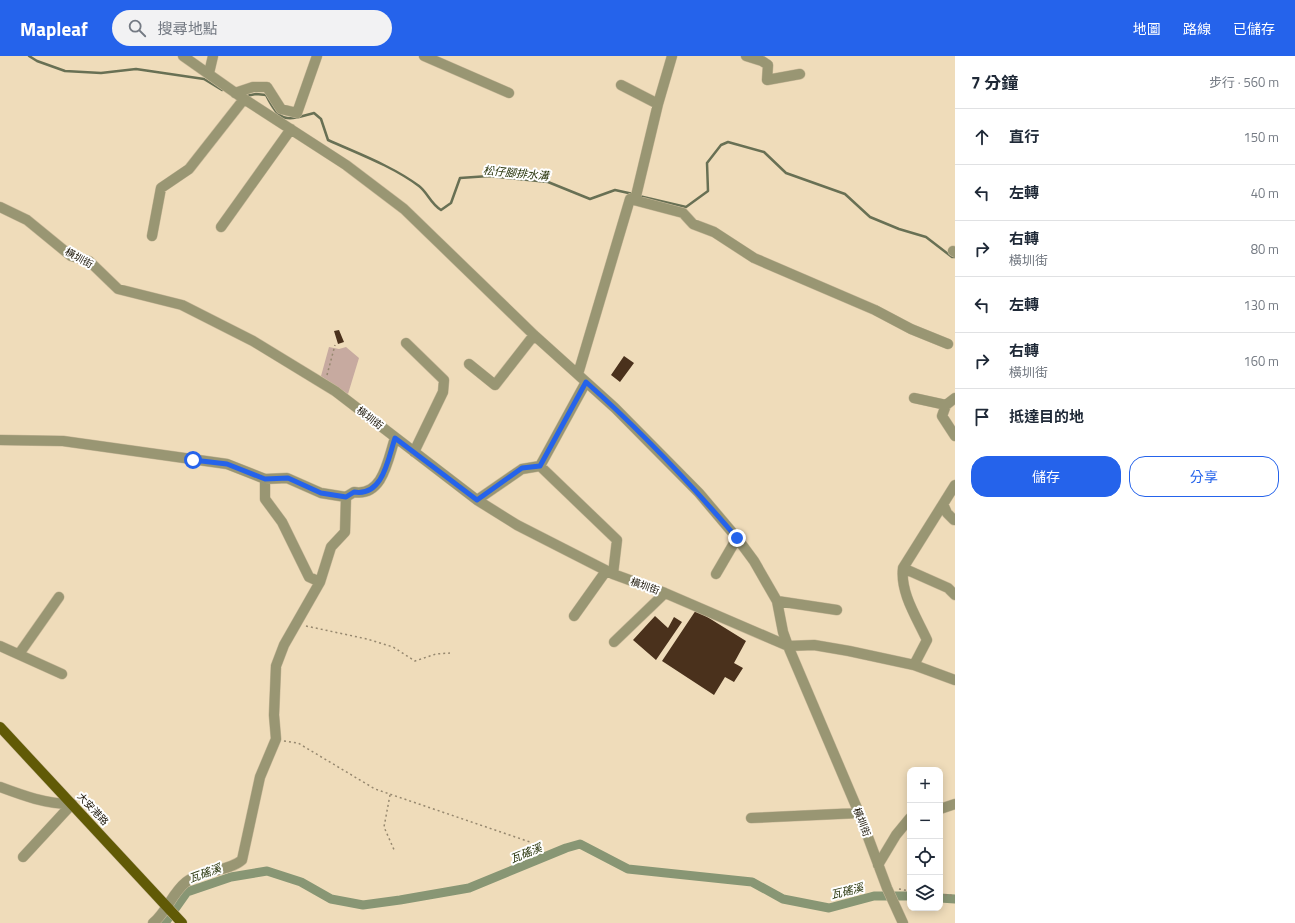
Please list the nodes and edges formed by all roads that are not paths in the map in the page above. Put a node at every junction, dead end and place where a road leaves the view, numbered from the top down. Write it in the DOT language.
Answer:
graph roads {
  1 [pos="183,56"];
  2 [pos="213,56"];
  3 [pos="316,56"];
  4 [pos="424,56"];
  5 [pos="672,56"];
  6 [pos="746,56"];
  7 [pos="756,58"];
  8 [pos="209,73"];
  9 [pos="800,74"];
  10 [pos="622,85"];
  11 [pos="509,93"];
  12 [pos="239,96"];
  13 [pos="658,104"];
  14 [pos="291,129"];
  15 [pos="634,195"];
  16 [pos="0,207"];
  17 [pos="221,227"];
  18 [pos="152,236"];
  19 [pos="534,335"];
  20 [pos="406,343"];
  21 [pos="948,344"];
  22 [pos="469,364"];
  23 [pos="578,374"];
  24 [pos="586,382"];
  25 [pos="914,398"];
  26 [pos="955,398"];
  27 [pos="946,405"];
  28 [pos="955,436"];
  29 [pos="395,438"];
  30 [pos="0,440"];
  31 [pos="414,452"];
  32 [pos="540,466"];
  33 [pos="265,479"];
  34 [pos="955,486"];
  35 [pos="346,497"];
  36 [pos="477,500"];
  37 [pos="943,504"];
  38 [pos="954,520"];
  39 [pos="737,538"];
  40 [pos="903,568"];
  41 [pos="610,572"];
  42 [pos="716,574"];
  43 [pos="320,582"];
  44 [pos="665,593"];
  45 [pos="955,595"];
  46 [pos="59,598"];
  47 [pos="777,601"];
  48 [pos="837,610"];
  49 [pos="574,616"];
  50 [pos="614,642"];
  51 [pos="0,646"];
  52 [pos="788,646"];
  53 [pos="19,654"];
  54 [pos="914,665"];
  55 [pos="62,674"];
  56 [pos="955,680"];
  57 [pos="0,727"];
  58 [pos="0,786"];
  59 [pos="72,804"];
  60 [pos="955,804"];
  61 [pos="943,807"];
  62 [pos="859,813"];
  63 [pos="752,818"];
  64 [pos="907,822"];
  65 [pos="23,857"];
  66 [pos="878,865"];
  67 [pos="167,907"];
  68 [pos="179,920"];
  69 [pos="153,923"];
  70 [pos="903,923"];
  1 -- 8 [label="street, 橫圳街"];
  2 -- 8 [label="street"];
  3 -- 12 [label="street"];
  4 -- 11 [label="street"];
  5 -- 13 [label="street"];
  6 -- 7 [label="street"];
  7 -- 9 [label="street"];
  8 -- 12 [label="street, 橫圳街"];
  10 -- 13 [label="street"];
  12 -- 14 [label="street, 橫圳街"];
  12 -- 18 [label="street"];
  13 -- 15 [label="street"];
  14 -- 17 [label="street"];
  14 -- 19 [label="street, 橫圳街"];
  15 -- 21 [label="street"];
  15 -- 23 [label="street"];
  16 -- 29 [label="street, 橫圳街"];
  19 -- 22 [label="street"];
  19 -- 23 [label="street, 橫圳街"];
  20 -- 31 [label="street"];
  23 -- 24 [label="street, 橫圳街"];
  24 -- 32 [label="street"];
  24 -- 39 [label="street, 橫圳街"];
  25 -- 27 [label="street"];
  26 -- 27 [label="street"];
  27 -- 28 [label="street"];
  29 -- 31 [label="street, 橫圳街"];
  29 -- 35 [label="street"];
  30 -- 33 [label="street"];
  31 -- 36 [label="street, 橫圳街"];
  32 -- 36 [label="street"];
  32 -- 41 [label="street"];
  33 -- 35 [label="street"];
  33 -- 43 [label="street"];
  34 -- 37 [label="street"];
  35 -- 43 [label="street"];
  36 -- 41 [label="street, 橫圳街"];
  37 -- 38 [label="street"];
  37 -- 40 [label="street"];
  39 -- 42 [label="street"];
  39 -- 47 [label="street, 橫圳街"];
  40 -- 45 [label="street"];
  40 -- 54 [label="street"];
  41 -- 44 [label="street, 橫圳街"];
  41 -- 49 [label="street"];
  43 -- 67 [label="street"];
  44 -- 50 [label="street"];
  44 -- 52 [label="street, 橫圳街"];
  46 -- 53 [label="street"];
  47 -- 48 [label="street"];
  47 -- 52 [label="street, 橫圳街"];
  51 -- 53 [label="street"];
  52 -- 54 [label="street, 橫圳街"];
  52 -- 62 [label="street, 橫圳街"];
  53 -- 55 [label="street"];
  54 -- 56 [label="street, 橫圳街"];
  57 -- 59 [label="main road, 大安港路"];
  58 -- 59 [label="street"];
  59 -- 65 [label="street"];
  59 -- 67 [label="main road, 大安港路"];
  60 -- 61 [label="street"];
  62 -- 63 [label="street"];
  62 -- 66 [label="street, 橫圳街"];
  64 -- 66 [label="street"];
  66 -- 70 [label="street, 橫圳街"];
  67 -- 68 [label="main road, 大安港路"];
  67 -- 69 [label="street"];
}
